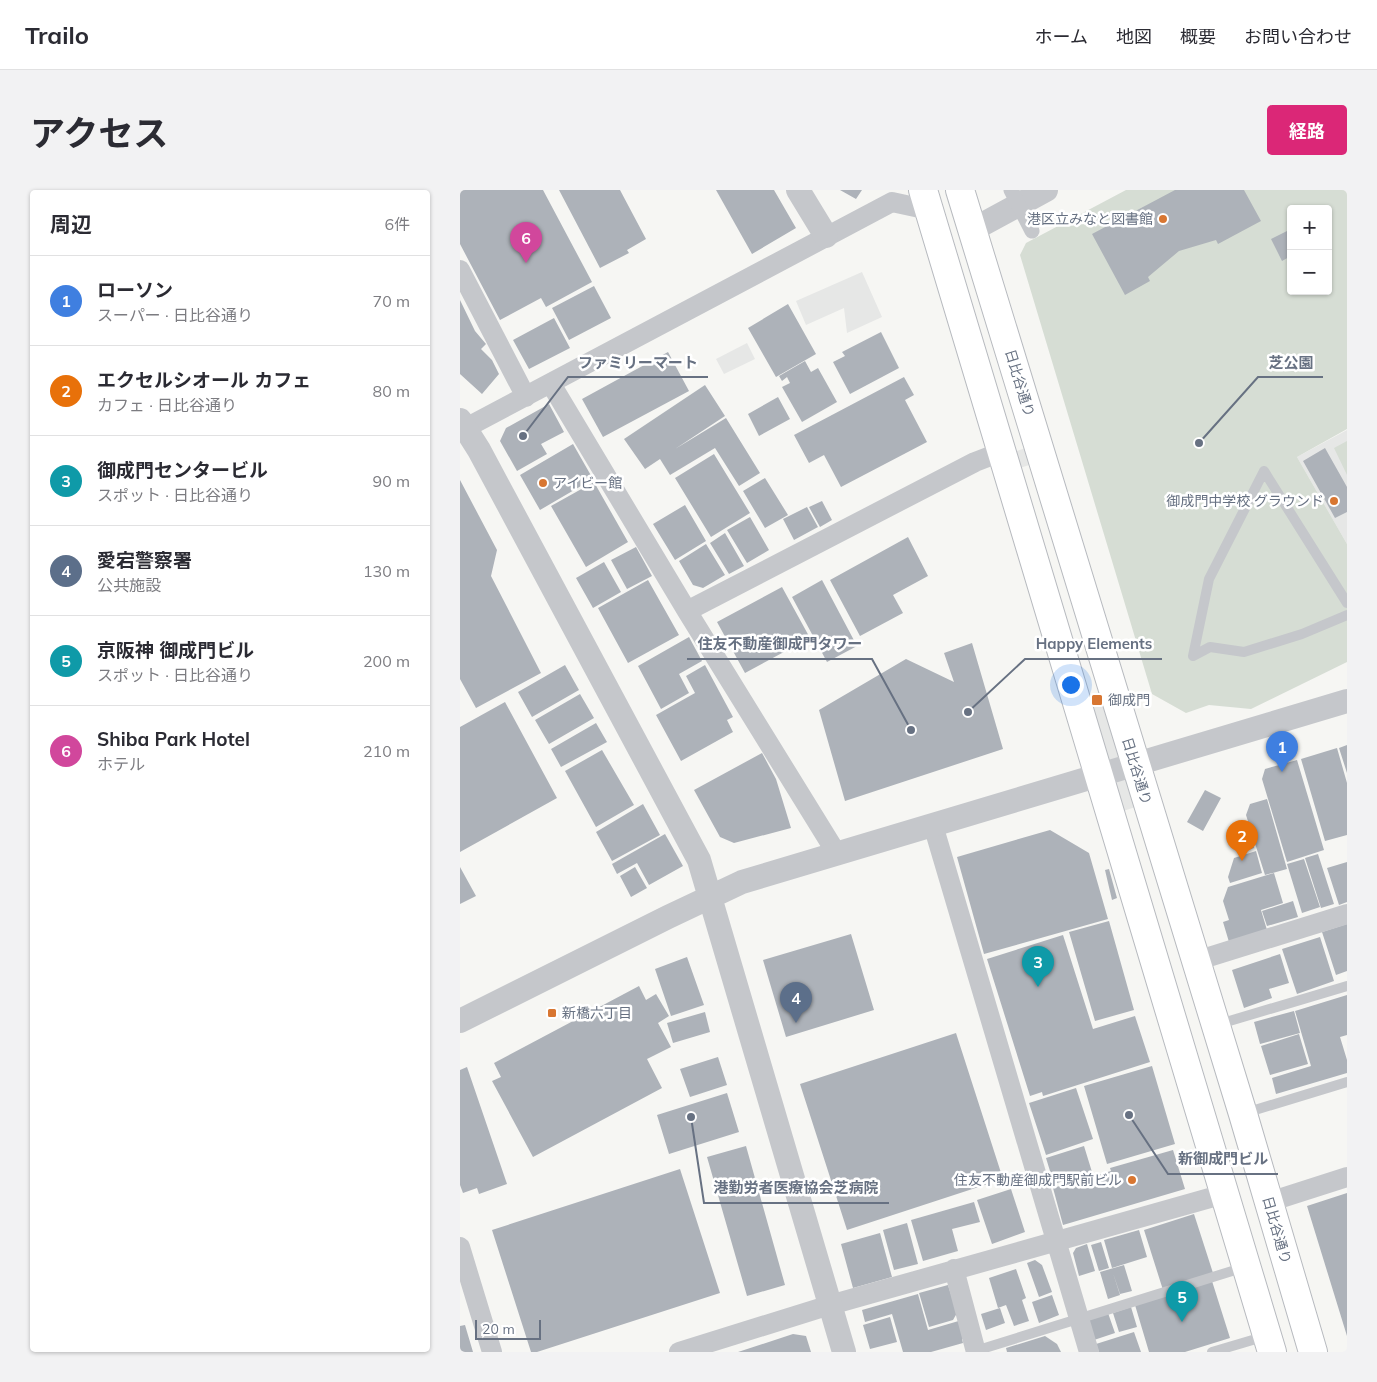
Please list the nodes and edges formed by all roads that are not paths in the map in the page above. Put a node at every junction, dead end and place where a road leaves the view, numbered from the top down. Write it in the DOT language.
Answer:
graph roads {
  1 [pos="798,190"];
  2 [pos="960,190"];
  3 [pos="1011,190"];
  4 [pos="1046,190"];
  5 [pos="926,200"];
  6 [pos="974,229"];
  7 [pos="1032,232"];
  8 [pos="826,236"];
  9 [pos="946,264"];
  10 [pos="460,270"];
  11 [pos="551,384"];
  12 [pos="526,397"];
  13 [pos="462,427"];
  14 [pos="1001,452"];
  15 [pos="1347,603"];
  16 [pos="687,611"];
  17 [pos="1347,615"];
  18 [pos="1347,701"];
  19 [pos="1135,763"];
  20 [pos="1098,774"];
  21 [pos="933,825"];
  22 [pos="837,854"];
  23 [pos="709,897"];
  24 [pos="1347,914"];
  25 [pos="1196,961"];
  26 [pos="1347,986"];
  27 [pos="460,1021"];
  28 [pos="1216,1025"];
  29 [pos="1347,1082"];
  30 [pos="1243,1114"];
  31 [pos="1347,1177"];
  32 [pos="1224,1194"];
  33 [pos="1269,1202"];
  34 [pos="1057,1242"];
  35 [pos="460,1247"];
  36 [pos="1246,1267"];
  37 [pos="954,1269"];
  38 [pos="830,1305"];
  39 [pos="1080,1318"];
  40 [pos="1270,1344"];
  41 [pos="492,1352"];
  42 [pos="679,1352"];
  43 [pos="844,1352"];
  44 [pos="975,1352"];
  45 [pos="1089,1352"];
  46 [pos="1212,1352"];
  47 [pos="1313,1352"];
  1 -- 8 [label="street"];
  2 -- 6 [label="main road, 日比谷通り"];
  3 -- 7 [label="street, bridge"];
  4 -- 6 [label="street"];
  5 -- 6 [label="main road"];
  5 -- 8 [label="street"];
  5 -- 9 [label="main road"];
  6 -- 9 [label="main road"];
  6 -- 19 [label="main road, 日比谷通り"];
  8 -- 11 [label="street"];
  9 -- 14 [label="main road"];
  10 -- 12 [label="street"];
  11 -- 12 [label="street"];
  11 -- 16 [label="street"];
  12 -- 13 [label="street"];
  13 -- 23 [label="street"];
  14 -- 16 [label="street"];
  14 -- 20 [label="main road"];
  15 -- 17 [label="lane"];
  16 -- 22 [label="street"];
  18 -- 19 [label="street"];
  19 -- 20 [label="street"];
  19 -- 25 [label="main road, 日比谷通り"];
  20 -- 21 [label="street"];
  20 -- 32 [label="main road"];
  21 -- 22 [label="street"];
  21 -- 34 [label="street"];
  22 -- 23 [label="street"];
  23 -- 27 [label="street"];
  23 -- 38 [label="street"];
  24 -- 25 [label="street"];
  25 -- 28 [label="main road, 日比谷通り"];
  26 -- 28 [label="lane"];
  28 -- 30 [label="main road, 日比谷通り"];
  29 -- 30 [label="lane"];
  30 -- 33 [label="main road, 日比谷通り"];
  31 -- 33 [label="street"];
  32 -- 34 [label="street"];
  32 -- 36 [label="main road"];
  33 -- 47 [label="main road, 日比谷通り"];
  34 -- 37 [label="street"];
  34 -- 39 [label="street"];
  35 -- 41 [label="street"];
  36 -- 39 [label="lane"];
  36 -- 40 [label="main road"];
  37 -- 38 [label="street"];
  37 -- 44 [label="street"];
  38 -- 42 [label="street"];
  38 -- 43 [label="street"];
  39 -- 44 [label="lane"];
  39 -- 45 [label="street"];
  40 -- 46 [label="lane"];
}
